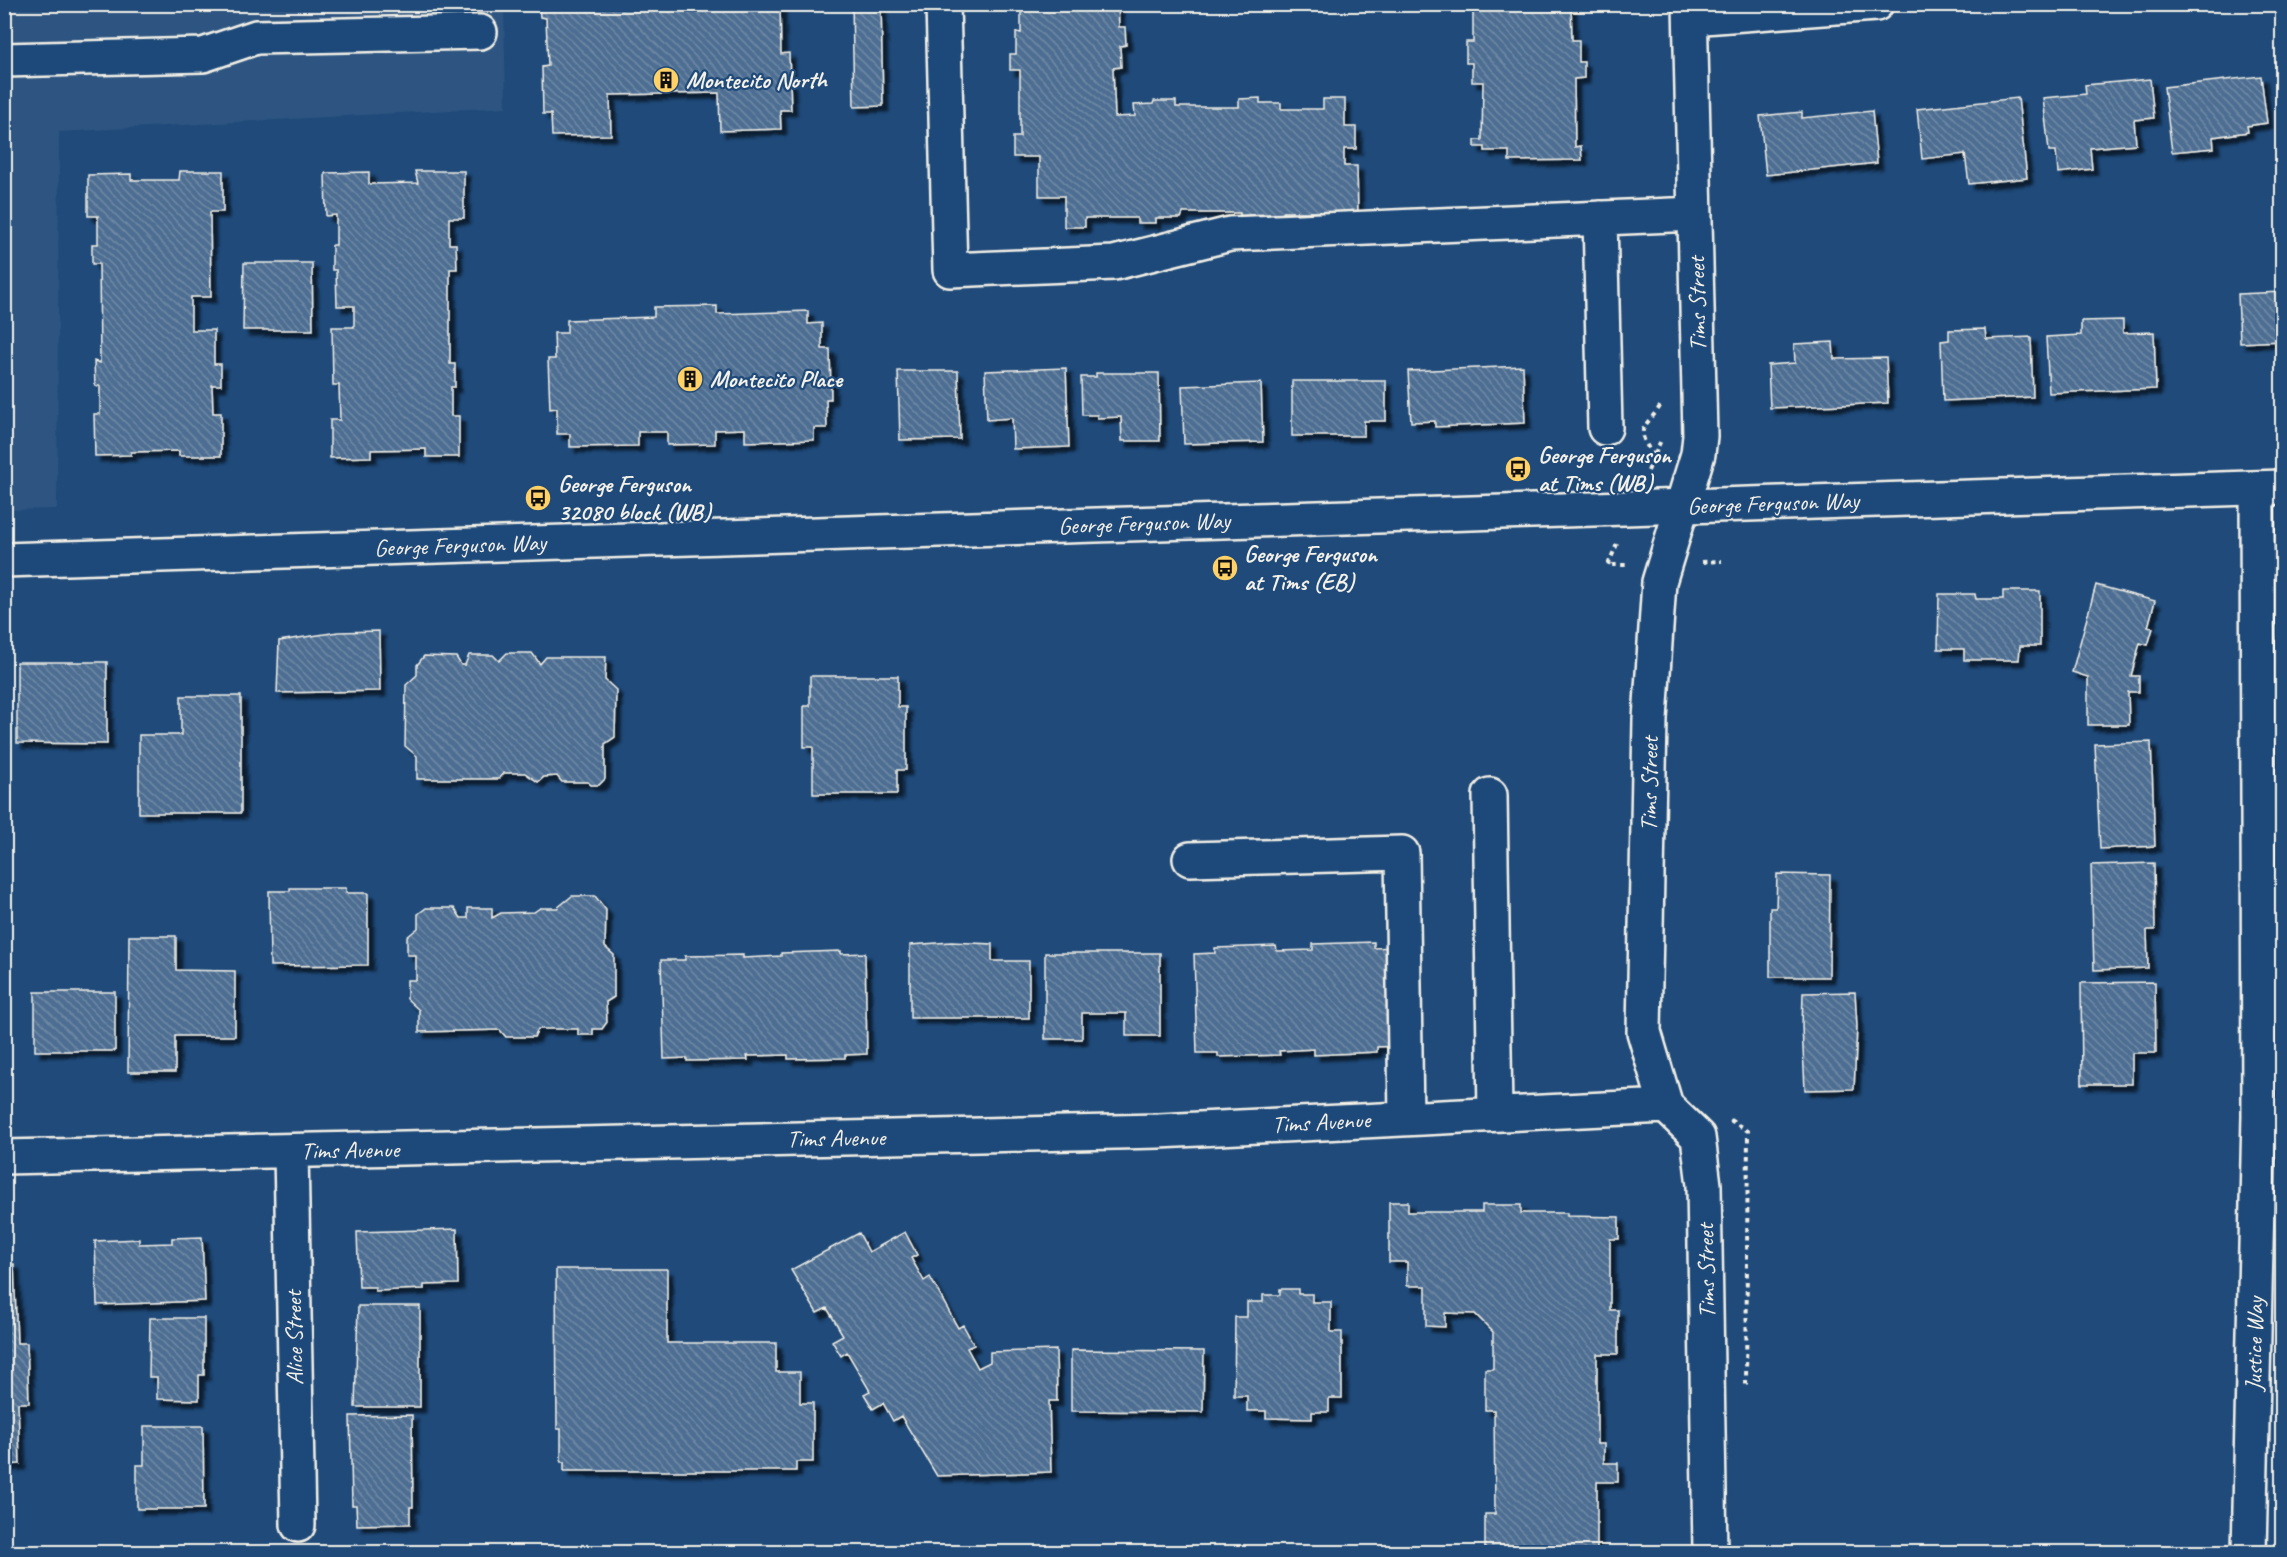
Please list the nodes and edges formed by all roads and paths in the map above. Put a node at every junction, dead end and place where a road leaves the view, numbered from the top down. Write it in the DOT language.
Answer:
graph roads {
  1 [pos="943,4"];
  2 [pos="1876,4"];
  3 [pos="1690,11"];
  4 [pos="480,32"];
  5 [pos="4,60"];
  6 [pos="1695,214"];
  7 [pos="1600,218"];
  8 [pos="1663,400"];
  9 [pos="1605,428"];
  10 [pos="1654,456"];
  11 [pos="2270,488"];
  12 [pos="1683,506"];
  13 [pos="4,560"];
  14 [pos="1490,795"];
  15 [pos="1190,859"];
  16 [pos="1666,1106"];
  17 [pos="1495,1113"];
  18 [pos="1406,1118"];
  19 [pos="1748,1131"];
  20 [pos="291,1151"];
  21 [pos="4,1157"];
  22 [pos="1746,1388"];
  23 [pos="298,1525"];
  24 [pos="1710,1552"];
  25 [pos="2249,1552"];
  1 -- 7 [label="street"];
  2 -- 3 [label="street"];
  3 -- 6 [label="street, Tims Street"];
  4 -- 5 [label="street"];
  6 -- 7 [label="street"];
  6 -- 12 [label="street, Tims Street"];
  7 -- 9 [label="street"];
  8 -- 10 [label="path"];
  11 -- 12 [label="street, George Ferguson Way"];
  11 -- 25 [label="street, Justice Way"];
  12 -- 13 [label="street, George Ferguson Way"];
  12 -- 16 [label="street, Tims Street"];
  14 -- 17 [label="street"];
  15 -- 18 [label="street"];
  16 -- 17 [label="street, Tims Avenue"];
  16 -- 24 [label="street, Tims Street"];
  17 -- 18 [label="street, Tims Avenue"];
  18 -- 20 [label="street, Tims Avenue"];
  19 -- 22 [label="path"];
  20 -- 21 [label="street, Tims Avenue"];
  20 -- 23 [label="street, Alice Street"];
}
